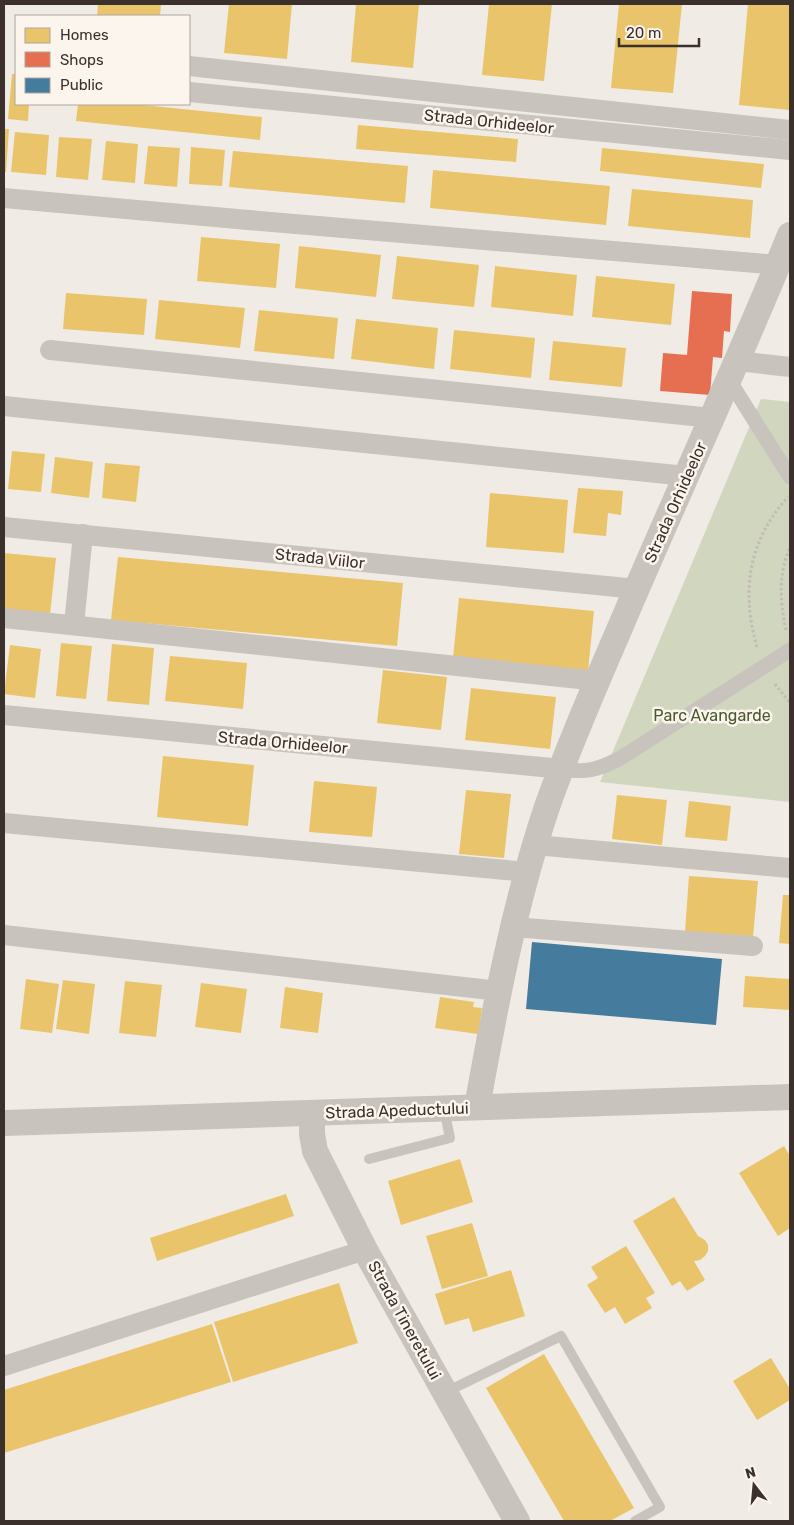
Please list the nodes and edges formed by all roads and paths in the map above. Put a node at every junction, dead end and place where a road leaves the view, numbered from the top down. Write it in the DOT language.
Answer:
graph roads {
  1 [pos="190,66"];
  2 [pos="190,92"];
  3 [pos="790,130"];
  4 [pos="790,150"];
  5 [pos="4,198"];
  6 [pos="790,235"];
  7 [pos="778,265"];
  8 [pos="50,350"];
  9 [pos="790,367"];
  10 [pos="733,371"];
  11 [pos="4,406"];
  12 [pos="712,418"];
  13 [pos="686,476"];
  14 [pos="790,477"];
  15 [pos="790,494"];
  16 [pos="4,527"];
  17 [pos="83,534"];
  18 [pos="790,548"];
  19 [pos="637,589"];
  20 [pos="4,618"];
  21 [pos="74,625"];
  22 [pos="789,642"];
  23 [pos="765,666"];
  24 [pos="598,680"];
  25 [pos="790,703"];
  26 [pos="4,715"];
  27 [pos="562,769"];
  28 [pos="4,823"];
  29 [pos="535,845"];
  30 [pos="790,868"];
  31 [pos="527,872"];
  32 [pos="513,928"];
  33 [pos="4,935"];
  34 [pos="753,946"];
  35 [pos="499,991"];
  36 [pos="788,1100"];
  37 [pos="444,1108"];
  38 [pos="477,1108"];
  39 [pos="312,1112"];
  40 [pos="4,1122"];
  41 [pos="370,1159"];
  42 [pos="365,1250"];
  43 [pos="4,1366"];
  44 [pos="445,1393"];
  45 [pos="517,1521"];
  46 [pos="634,1521"];
  1 -- 3 [label="street"];
  2 -- 4 [label="street, Strada Orhideelor"];
  5 -- 7 [label="street"];
  6 -- 7 [label="street, Strada Orhideelor"];
  7 -- 10 [label="street, Strada Orhideelor"];
  8 -- 12 [label="street"];
  9 -- 10 [label="street"];
  10 -- 12 [label="street, Strada Orhideelor"];
  10 -- 14 [label="street"];
  11 -- 13 [label="street"];
  12 -- 13 [label="street, Strada Orhideelor"];
  13 -- 19 [label="street, Strada Orhideelor"];
  15 -- 23 [label="path"];
  16 -- 17 [label="street, Strada Viilor"];
  17 -- 19 [label="street, Strada Viilor"];
  17 -- 21 [label="street"];
  18 -- 22 [label="path"];
  19 -- 24 [label="street, Strada Orhideelor"];
  20 -- 21 [label="street"];
  21 -- 24 [label="street"];
  22 -- 23 [label="street"];
  23 -- 25 [label="path"];
  23 -- 27 [label="street"];
  24 -- 27 [label="street, Strada Orhideelor"];
  26 -- 27 [label="street, Strada Orhideelor"];
  27 -- 29 [label="street, Strada Orhideelor"];
  28 -- 31 [label="street"];
  29 -- 30 [label="street"];
  29 -- 31 [label="street, Strada Orhideelor"];
  31 -- 32 [label="street, Strada Orhideelor"];
  32 -- 34 [label="street"];
  32 -- 35 [label="street, Strada Orhideelor"];
  33 -- 35 [label="street"];
  35 -- 38 [label="street, Strada Orhideelor"];
  36 -- 38 [label="street, Strada Apeductului"];
  37 -- 38 [label="street, Strada Apeductului"];
  37 -- 39 [label="street, Strada Apeductului"];
  37 -- 41 [label="lane"];
  39 -- 40 [label="street, Strada Apeductului"];
  39 -- 42 [label="street, Strada Tineretului"];
  42 -- 43 [label="street"];
  42 -- 44 [label="street, Strada Tineretului"];
  44 -- 45 [label="street, Strada Tineretului"];
  44 -- 46 [label="lane"];
}
